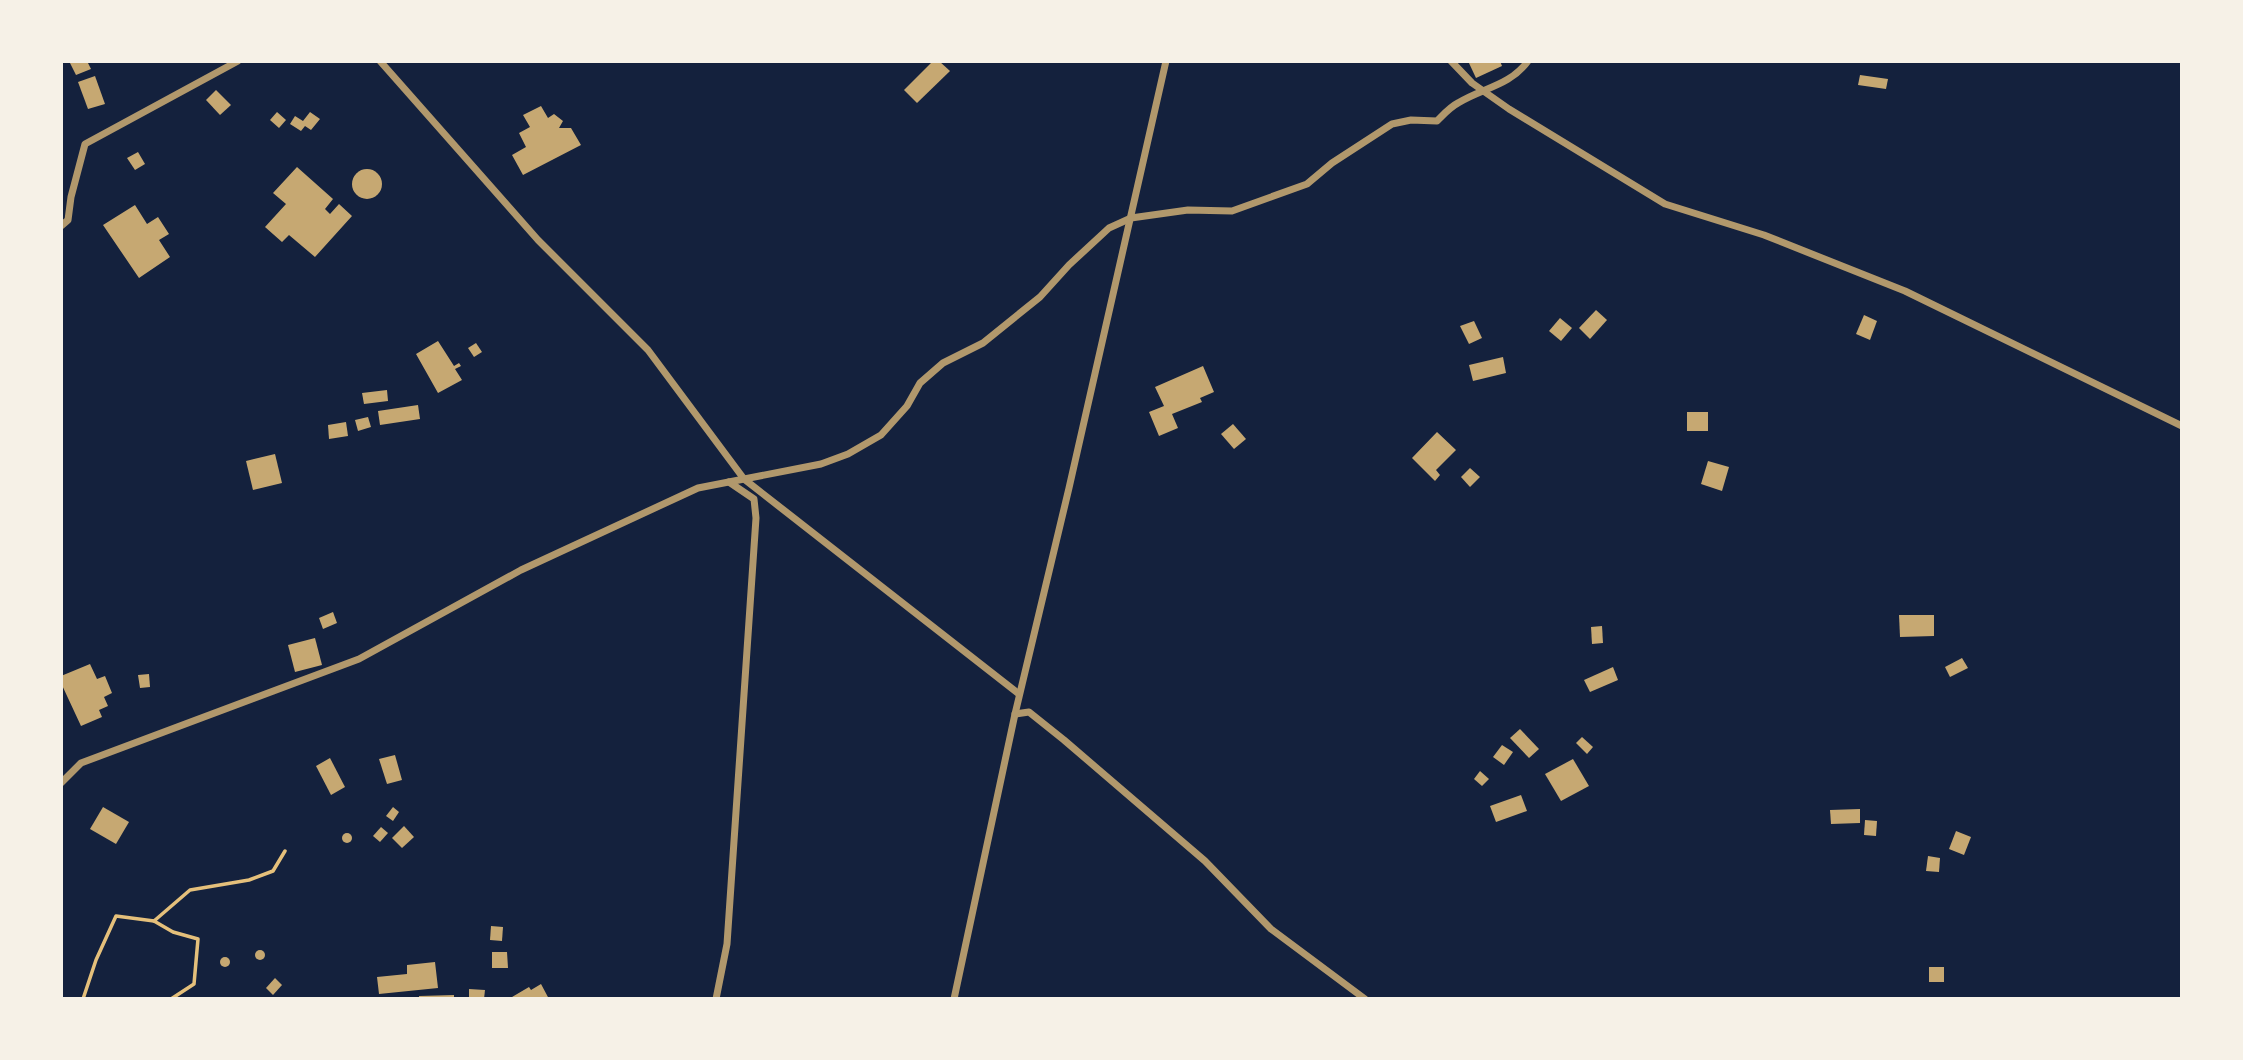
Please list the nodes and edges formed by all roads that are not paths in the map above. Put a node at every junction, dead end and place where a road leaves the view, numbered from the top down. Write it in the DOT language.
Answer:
graph roads {
  1 [pos="238,61"];
  2 [pos="380,61"];
  3 [pos="1166,61"];
  4 [pos="1451,61"];
  5 [pos="1528,61"];
  6 [pos="1484,91"];
  7 [pos="1131,218"];
  8 [pos="61,226"];
  9 [pos="2182,426"];
  10 [pos="744,479"];
  11 [pos="729,482"];
  12 [pos="1019,694"];
  13 [pos="1015,714"];
  14 [pos="61,783"];
  15 [pos="716,999"];
  16 [pos="954,999"];
  17 [pos="1364,999"];
  1 -- 8 [label="street"];
  2 -- 10 [label="street"];
  3 -- 7 [label="street"];
  4 -- 6 [label="street"];
  5 -- 6 [label="street"];
  6 -- 7 [label="street"];
  6 -- 9 [label="street"];
  7 -- 10 [label="street"];
  7 -- 12 [label="street"];
  10 -- 11 [label="street"];
  10 -- 12 [label="street"];
  11 -- 14 [label="street"];
  11 -- 15 [label="street"];
  12 -- 13 [label="street"];
  13 -- 16 [label="street"];
  13 -- 17 [label="street"];
}
